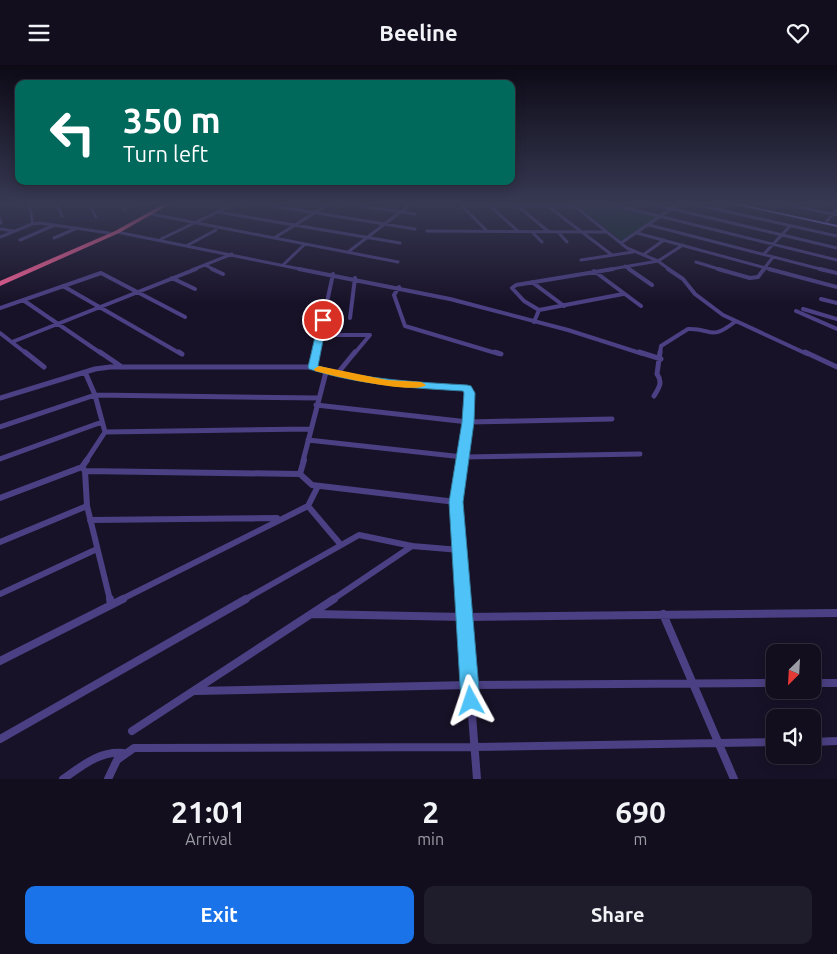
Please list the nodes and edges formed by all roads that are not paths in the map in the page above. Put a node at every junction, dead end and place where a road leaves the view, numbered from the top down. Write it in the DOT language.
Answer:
graph roads {
  1 [pos="26,237"];
  2 [pos="102,237"];
  3 [pos="148,237"];
  4 [pos="166,237"];
  5 [pos="202,237"];
  6 [pos="269,237"];
  7 [pos="368,237"];
  8 [pos="370,237"];
  9 [pos="537,237"];
  10 [pos="563,237"];
  11 [pos="589,237"];
  12 [pos="613,237"];
  13 [pos="630,237"];
  14 [pos="653,237"];
  15 [pos="698,237"];
  16 [pos="743,237"];
  17 [pos="781,237"];
  18 [pos="793,237"];
  19 [pos="273,238"];
  20 [pos="20,240"];
  21 [pos="161,240"];
  22 [pos="664,240"];
  23 [pos="568,242"];
  24 [pos="400,243"];
  25 [pos="542,243"];
  26 [pos="621,243"];
  27 [pos="305,244"];
  28 [pos="187,245"];
  29 [pos="683,245"];
  30 [pos="774,245"];
  31 [pos="837,248"];
  32 [pos="634,251"];
  33 [pos="348,252"];
  34 [pos="233,254"];
  35 [pos="764,254"];
  36 [pos="612,255"];
  37 [pos="643,255"];
  38 [pos="773,257"];
  39 [pos="581,260"];
  40 [pos="837,260"];
  41 [pos="658,261"];
  42 [pos="398,262"];
  43 [pos="696,262"];
  44 [pos="205,265"];
  45 [pos="282,265"];
  46 [pos="625,266"];
  47 [pos="765,268"];
  48 [pos="594,271"];
  49 [pos="837,273"];
  50 [pos="223,274"];
  51 [pos="332,274"];
  52 [pos="172,278"];
  53 [pos="355,278"];
  54 [pos="0,282"];
  55 [pos="532,282"];
  56 [pos="652,285"];
  57 [pos="63,286"];
  58 [pos="399,287"];
  59 [pos="837,287"];
  60 [pos="195,289"];
  61 [pos="138,292"];
  62 [pos="623,294"];
  63 [pos="821,299"];
  64 [pos="23,300"];
  65 [pos="837,303"];
  66 [pos="564,305"];
  67 [pos="641,306"];
  68 [pos="101,307"];
  69 [pos="0,309"];
  70 [pos="803,309"];
  71 [pos="539,310"];
  72 [pos="796,311"];
  73 [pos="185,317"];
  74 [pos="350,318"];
  75 [pos="837,319"];
  76 [pos="534,321"];
  77 [pos="736,321"];
  78 [pos="58,323"];
  79 [pos="837,329"];
  80 [pos="0,333"];
  81 [pos="320,335"];
  82 [pos="12,342"];
  83 [pos="182,354"];
  84 [pos="501,354"];
  85 [pos="660,359"];
  86 [pos="836,365"];
  87 [pos="44,367"];
  88 [pos="122,367"];
  89 [pos="313,367"];
  90 [pos="85,372"];
  91 [pos="326,372"];
  92 [pos="337,375"];
  93 [pos="95,395"];
  94 [pos="654,396"];
  95 [pos="0,398"];
  96 [pos="318,398"];
  97 [pos="316,405"];
  98 [pos="612,419"];
  99 [pos="102,422"];
  100 [pos="468,422"];
  101 [pos="0,427"];
  102 [pos="310,429"];
  103 [pos="105,432"];
  104 [pos="308,440"];
  105 [pos="640,454"];
  106 [pos="463,457"];
  107 [pos="0,459"];
  108 [pos="83,469"];
  109 [pos="300,474"];
  110 [pos="317,488"];
  111 [pos="0,498"];
  112 [pos="456,502"];
  113 [pos="87,506"];
  114 [pos="308,506"];
  115 [pos="280,518"];
  116 [pos="90,520"];
  117 [pos="0,542"];
  118 [pos="341,545"];
  119 [pos="412,546"];
  120 [pos="97,549"];
  121 [pos="460,550"];
  122 [pos="0,594"];
  123 [pos="111,605"];
  124 [pos="837,613"];
  125 [pos="312,614"];
  126 [pos="663,614"];
  127 [pos="464,617"];
  128 [pos="0,661"];
  129 [pos="694,683"];
  130 [pos="766,683"];
  131 [pos="821,683"];
  132 [pos="837,683"];
  133 [pos="469,685"];
  134 [pos="195,691"];
  135 [pos="132,731"];
  136 [pos="0,739"];
  137 [pos="821,741"];
  138 [pos="837,741"];
  139 [pos="766,742"];
  140 [pos="719,744"];
  141 [pos="474,747"];
  142 [pos="123,753"];
  143 [pos="64,779"];
  144 [pos="108,779"];
  145 [pos="477,779"];
  146 [pos="734,779"];
  1 -- 20 [label="street"];
  2 -- 54 [label="highway"];
  3 -- 21 [label="street"];
  4 -- 21 [label="street"];
  5 -- 28 [label="street"];
  6 -- 19 [label="street"];
  7 -- 33 [label="street"];
  8 -- 24 [label="street"];
  9 -- 25 [label="street"];
  10 -- 23 [label="street"];
  11 -- 36 [label="street"];
  12 -- 26 [label="street"];
  13 -- 26 [label="street"];
  14 -- 22 [label="street"];
  15 -- 35 [label="street"];
  16 -- 30 [label="street"];
  17 -- 30 [label="street"];
  18 -- 31 [label="street"];
  19 -- 27 [label="street"];
  21 -- 28 [label="street"];
  22 -- 29 [label="street"];
  22 -- 37 [label="street"];
  26 -- 32 [label="street"];
  27 -- 33 [label="street"];
  27 -- 45 [label="street"];
  28 -- 34 [label="street"];
  29 -- 41 [label="street"];
  29 -- 47 [label="street"];
  30 -- 35 [label="street"];
  30 -- 40 [label="street"];
  32 -- 36 [label="street"];
  32 -- 37 [label="street"];
  33 -- 42 [label="street"];
  34 -- 44 [label="street"];
  34 -- 45 [label="street"];
  35 -- 38 [label="street"];
  36 -- 39 [label="street"];
  37 -- 41 [label="street"];
  38 -- 47 [label="street"];
  38 -- 49 [label="street"];
  41 -- 46 [label="street"];
  41 -- 77 [label="street"];
  43 -- 47 [label="street"];
  44 -- 50 [label="street"];
  44 -- 52 [label="street"];
  45 -- 51 [label="street"];
  46 -- 48 [label="street"];
  46 -- 56 [label="street"];
  47 -- 59 [label="street"];
  48 -- 55 [label="street"];
  48 -- 62 [label="street"];
  51 -- 53 [label="street"];
  51 -- 81 [label="street"];
  52 -- 60 [label="street"];
  52 -- 61 [label="street"];
  53 -- 58 [label="street"];
  53 -- 74 [label="street"];
  55 -- 66 [label="street"];
  55 -- 71 [label="street"];
  57 -- 61 [label="street"];
  57 -- 64 [label="street"];
  57 -- 68 [label="street"];
  58 -- 76 [label="street"];
  58 -- 84 [label="street"];
  61 -- 68 [label="street"];
  61 -- 73 [label="street"];
  62 -- 66 [label="street"];
  62 -- 67 [label="street"];
  63 -- 65 [label="street"];
  64 -- 69 [label="street"];
  64 -- 78 [label="street"];
  66 -- 71 [label="street"];
  68 -- 78 [label="street"];
  68 -- 83 [label="street"];
  70 -- 75 [label="street"];
  71 -- 76 [label="street"];
  72 -- 79 [label="street"];
  76 -- 85 [label="street"];
  77 -- 85 [label="street"];
  77 -- 86 [label="street"];
  78 -- 82 [label="street"];
  78 -- 88 [label="street"];
  80 -- 82 [label="street"];
  81 -- 89 [label="street"];
  81 -- 92 [label="street"];
  82 -- 87 [label="street"];
  85 -- 94 [label="street"];
  88 -- 89 [label="street"];
  88 -- 90 [label="street"];
  89 -- 91 [label="street"];
  90 -- 93 [label="street"];
  90 -- 95 [label="street"];
  91 -- 92 [label="street"];
  91 -- 96 [label="street"];
  92 -- 100 [label="street"];
  93 -- 96 [label="street"];
  93 -- 99 [label="street"];
  93 -- 101 [label="street"];
  96 -- 97 [label="street"];
  97 -- 100 [label="street"];
  97 -- 102 [label="street"];
  98 -- 100 [label="street"];
  99 -- 103 [label="street"];
  99 -- 107 [label="street"];
  100 -- 106 [label="street"];
  102 -- 103 [label="street"];
  102 -- 104 [label="street"];
  103 -- 108 [label="street"];
  104 -- 106 [label="street"];
  104 -- 109 [label="street"];
  105 -- 106 [label="street"];
  106 -- 112 [label="street"];
  108 -- 109 [label="street"];
  108 -- 111 [label="street"];
  108 -- 113 [label="street"];
  109 -- 110 [label="street"];
  110 -- 112 [label="street"];
  110 -- 114 [label="street"];
  112 -- 121 [label="street"];
  113 -- 116 [label="street"];
  113 -- 117 [label="street"];
  114 -- 115 [label="street"];
  114 -- 118 [label="street"];
  115 -- 116 [label="street"];
  115 -- 123 [label="street"];
  116 -- 120 [label="street"];
  118 -- 119 [label="street"];
  118 -- 136 [label="street"];
  119 -- 121 [label="street"];
  119 -- 125 [label="street"];
  120 -- 122 [label="street"];
  120 -- 123 [label="street"];
  121 -- 127 [label="street"];
  123 -- 128 [label="street"];
  124 -- 126 [label="street"];
  125 -- 127 [label="street"];
  125 -- 134 [label="street"];
  126 -- 127 [label="street"];
  126 -- 129 [label="street"];
  127 -- 133 [label="street"];
  129 -- 130 [label="street"];
  129 -- 133 [label="street"];
  129 -- 140 [label="street"];
  131 -- 132 [label="street"];
  133 -- 134 [label="street"];
  133 -- 141 [label="street"];
  134 -- 135 [label="street"];
  137 -- 138 [label="street"];
  139 -- 140 [label="street"];
  140 -- 141 [label="street"];
  140 -- 146 [label="street"];
  141 -- 142 [label="street"];
  141 -- 145 [label="street"];
  142 -- 143 [label="street"];
  142 -- 144 [label="street"];
}
